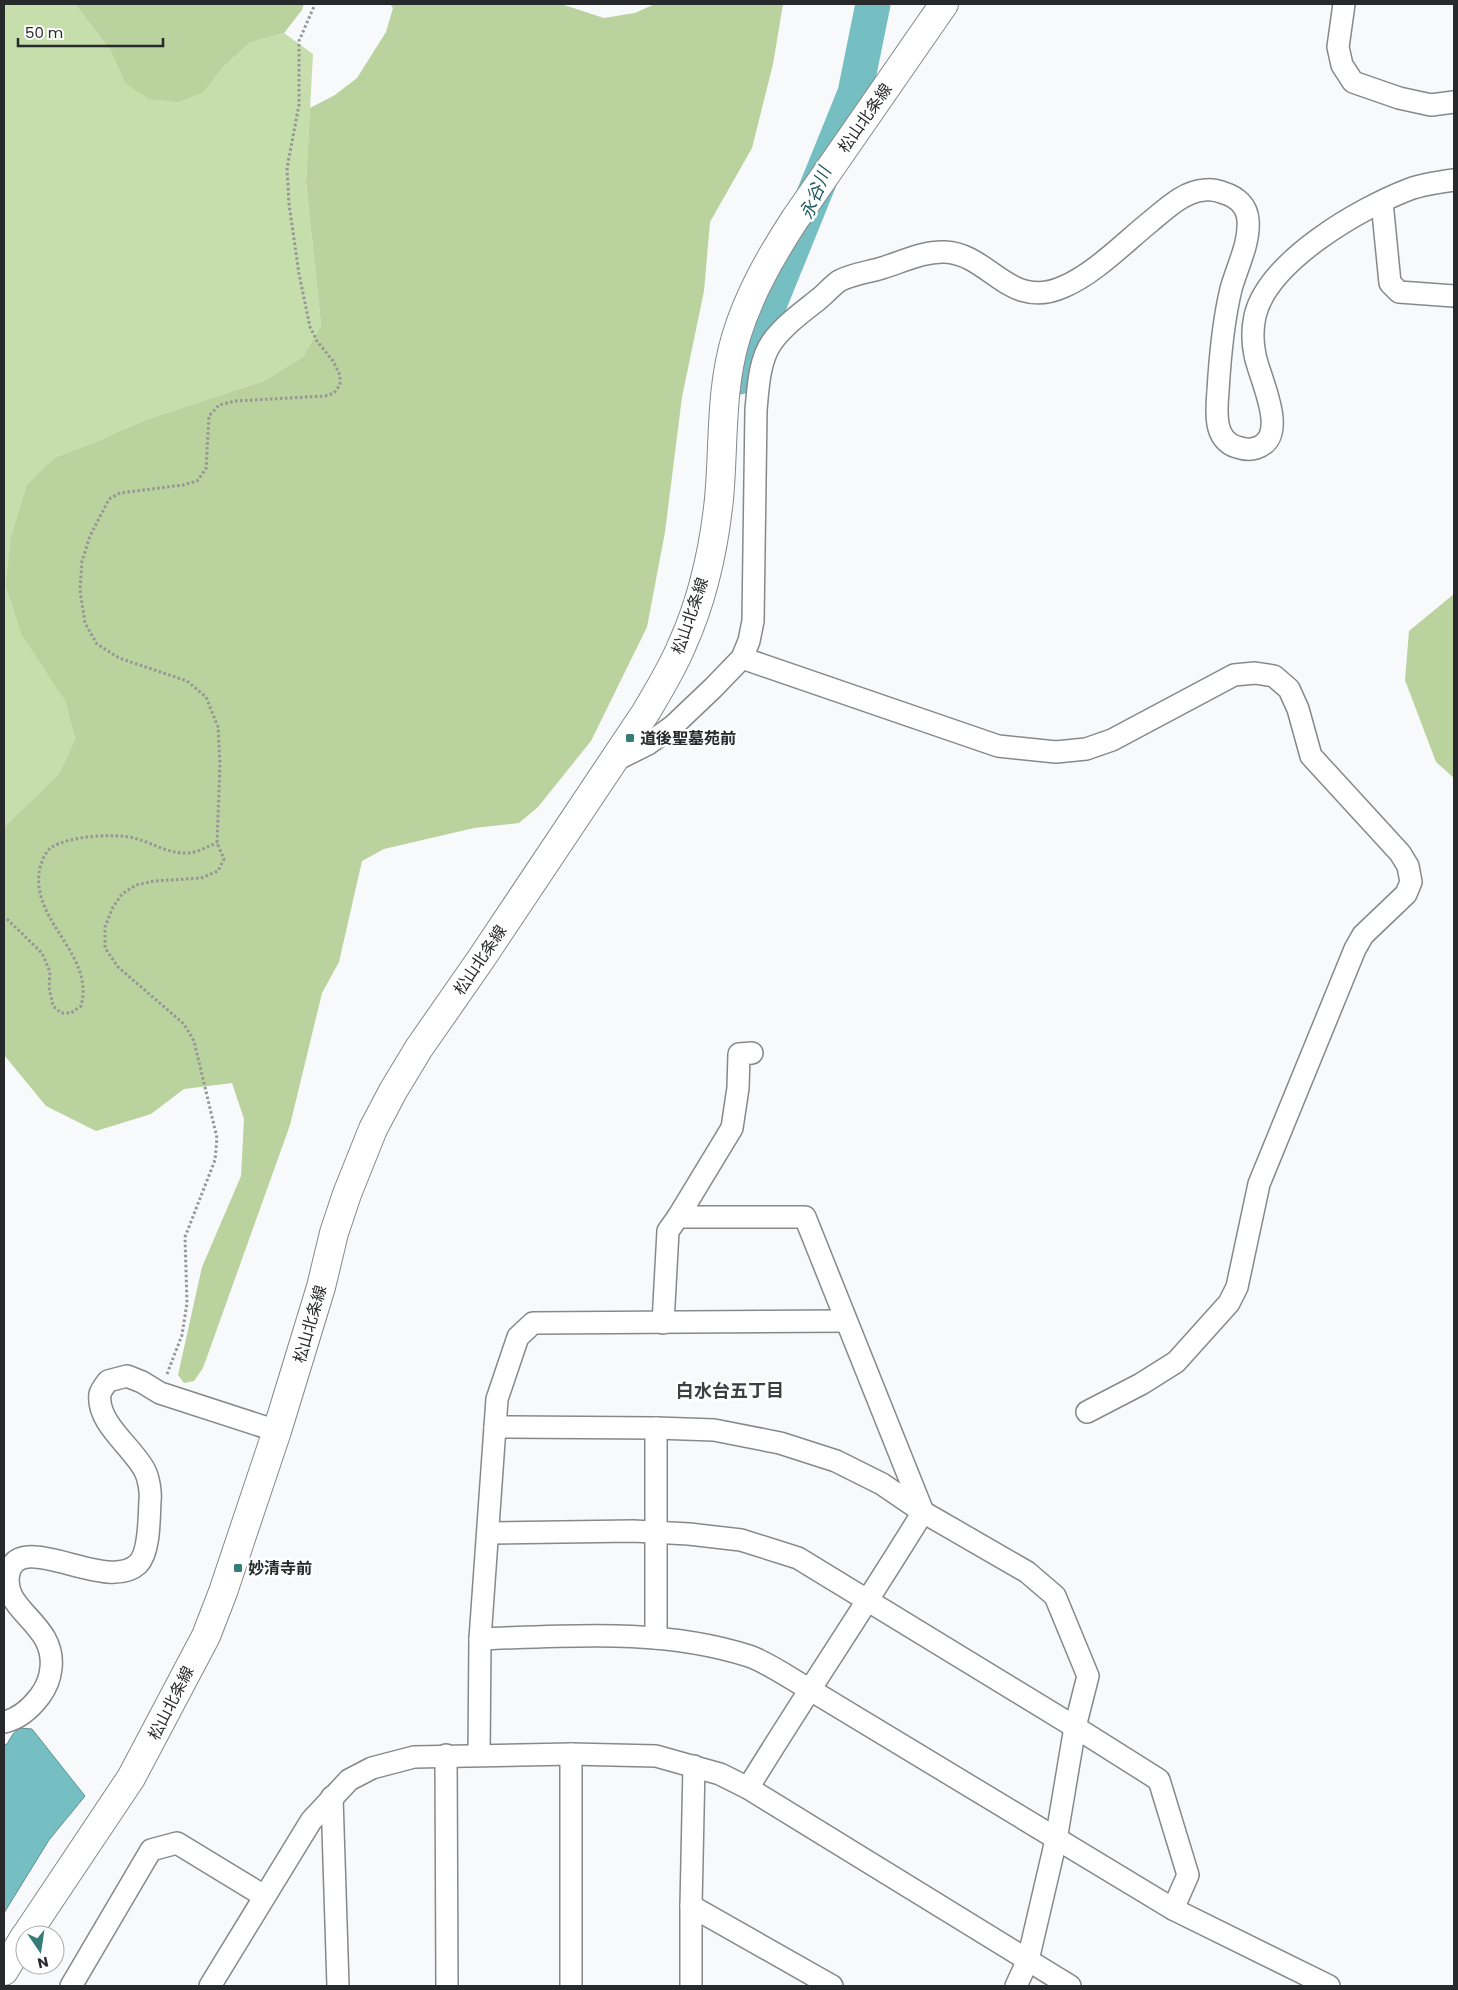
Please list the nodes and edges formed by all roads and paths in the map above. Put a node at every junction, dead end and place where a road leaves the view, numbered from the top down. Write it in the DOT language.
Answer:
graph roads {
  1 [pos="316,4"];
  2 [pos="944,4"];
  3 [pos="1344,4"];
  4 [pos="1454,102"];
  5 [pos="1454,180"];
  6 [pos="1382,202"];
  7 [pos="1454,296"];
  8 [pos="742,658"];
  9 [pos="612,762"];
  10 [pos="217,843"];
  11 [pos="7,919"];
  12 [pos="752,1053"];
  13 [pos="678,1217"];
  14 [pos="846,1321"];
  15 [pos="663,1323"];
  16 [pos="160,1393"];
  17 [pos="1086,1412"];
  18 [pos="495,1426"];
  19 [pos="656,1428"];
  20 [pos="277,1432"];
  21 [pos="923,1512"];
  22 [pos="656,1532"];
  23 [pos="488,1533"];
  24 [pos="869,1600"];
  25 [pos="656,1638"];
  26 [pos="480,1640"];
  27 [pos="809,1689"];
  28 [pos="4,1722"];
  29 [pos="1076,1726"];
  30 [pos="571,1754"];
  31 [pos="446,1755"];
  32 [pos="479,1755"];
  33 [pos="694,1766"];
  34 [pos="748,1788"];
  35 [pos="332,1797"];
  36 [pos="1056,1840"];
  37 [pos="264,1896"];
  38 [pos="691,1906"];
  39 [pos="1173,1910"];
  40 [pos="32,1925"];
  41 [pos="15,1952"];
  42 [pos="1028,1960"];
  43 [pos="4,1970"];
  44 [pos="1325,1985"];
  45 [pos="71,1986"];
  46 [pos="210,1986"];
  47 [pos="338,1986"];
  48 [pos="447,1986"];
  49 [pos="571,1986"];
  50 [pos="691,1986"];
  51 [pos="832,1986"];
  52 [pos="1016,1986"];
  53 [pos="1070,1986"];
  1 -- 10 [label="path"];
  2 -- 9 [label="main road, 松山北条線"];
  3 -- 4 [label="street"];
  5 -- 6 [label="street"];
  6 -- 7 [label="street"];
  6 -- 8 [label="street"];
  8 -- 9 [label="street"];
  8 -- 17 [label="street"];
  9 -- 20 [label="main road, 松山北条線"];
  10 -- 11 [label="path"];
  10 -- 16 [label="path"];
  12 -- 13 [label="street"];
  13 -- 14 [label="street"];
  13 -- 15 [label="street"];
  14 -- 15 [label="street"];
  14 -- 21 [label="street"];
  15 -- 18 [label="street"];
  16 -- 20 [label="street"];
  16 -- 28 [label="street"];
  18 -- 19 [label="street"];
  18 -- 23 [label="street"];
  19 -- 21 [label="street"];
  19 -- 22 [label="street"];
  20 -- 40 [label="main road, 松山北条線"];
  21 -- 24 [label="street"];
  21 -- 29 [label="street"];
  22 -- 23 [label="street"];
  22 -- 24 [label="street"];
  22 -- 25 [label="street"];
  23 -- 26 [label="street"];
  24 -- 27 [label="street"];
  24 -- 29 [label="street"];
  25 -- 26 [label="street"];
  25 -- 27 [label="street"];
  26 -- 32 [label="street"];
  27 -- 34 [label="street"];
  27 -- 36 [label="street"];
  29 -- 36 [label="street"];
  29 -- 39 [label="street"];
  30 -- 32 [label="street"];
  30 -- 33 [label="street"];
  30 -- 49 [label="street"];
  31 -- 32 [label="street"];
  31 -- 35 [label="street"];
  31 -- 48 [label="street"];
  33 -- 34 [label="street"];
  33 -- 38 [label="street"];
  34 -- 42 [label="street"];
  35 -- 37 [label="street"];
  35 -- 47 [label="street"];
  36 -- 39 [label="street"];
  36 -- 42 [label="street"];
  37 -- 45 [label="street"];
  37 -- 46 [label="street"];
  38 -- 50 [label="street"];
  38 -- 51 [label="street"];
  39 -- 44 [label="street"];
  41 -- 43 [label="main road, 松山北条線"];
  42 -- 52 [label="street"];
  42 -- 53 [label="street"];
}
